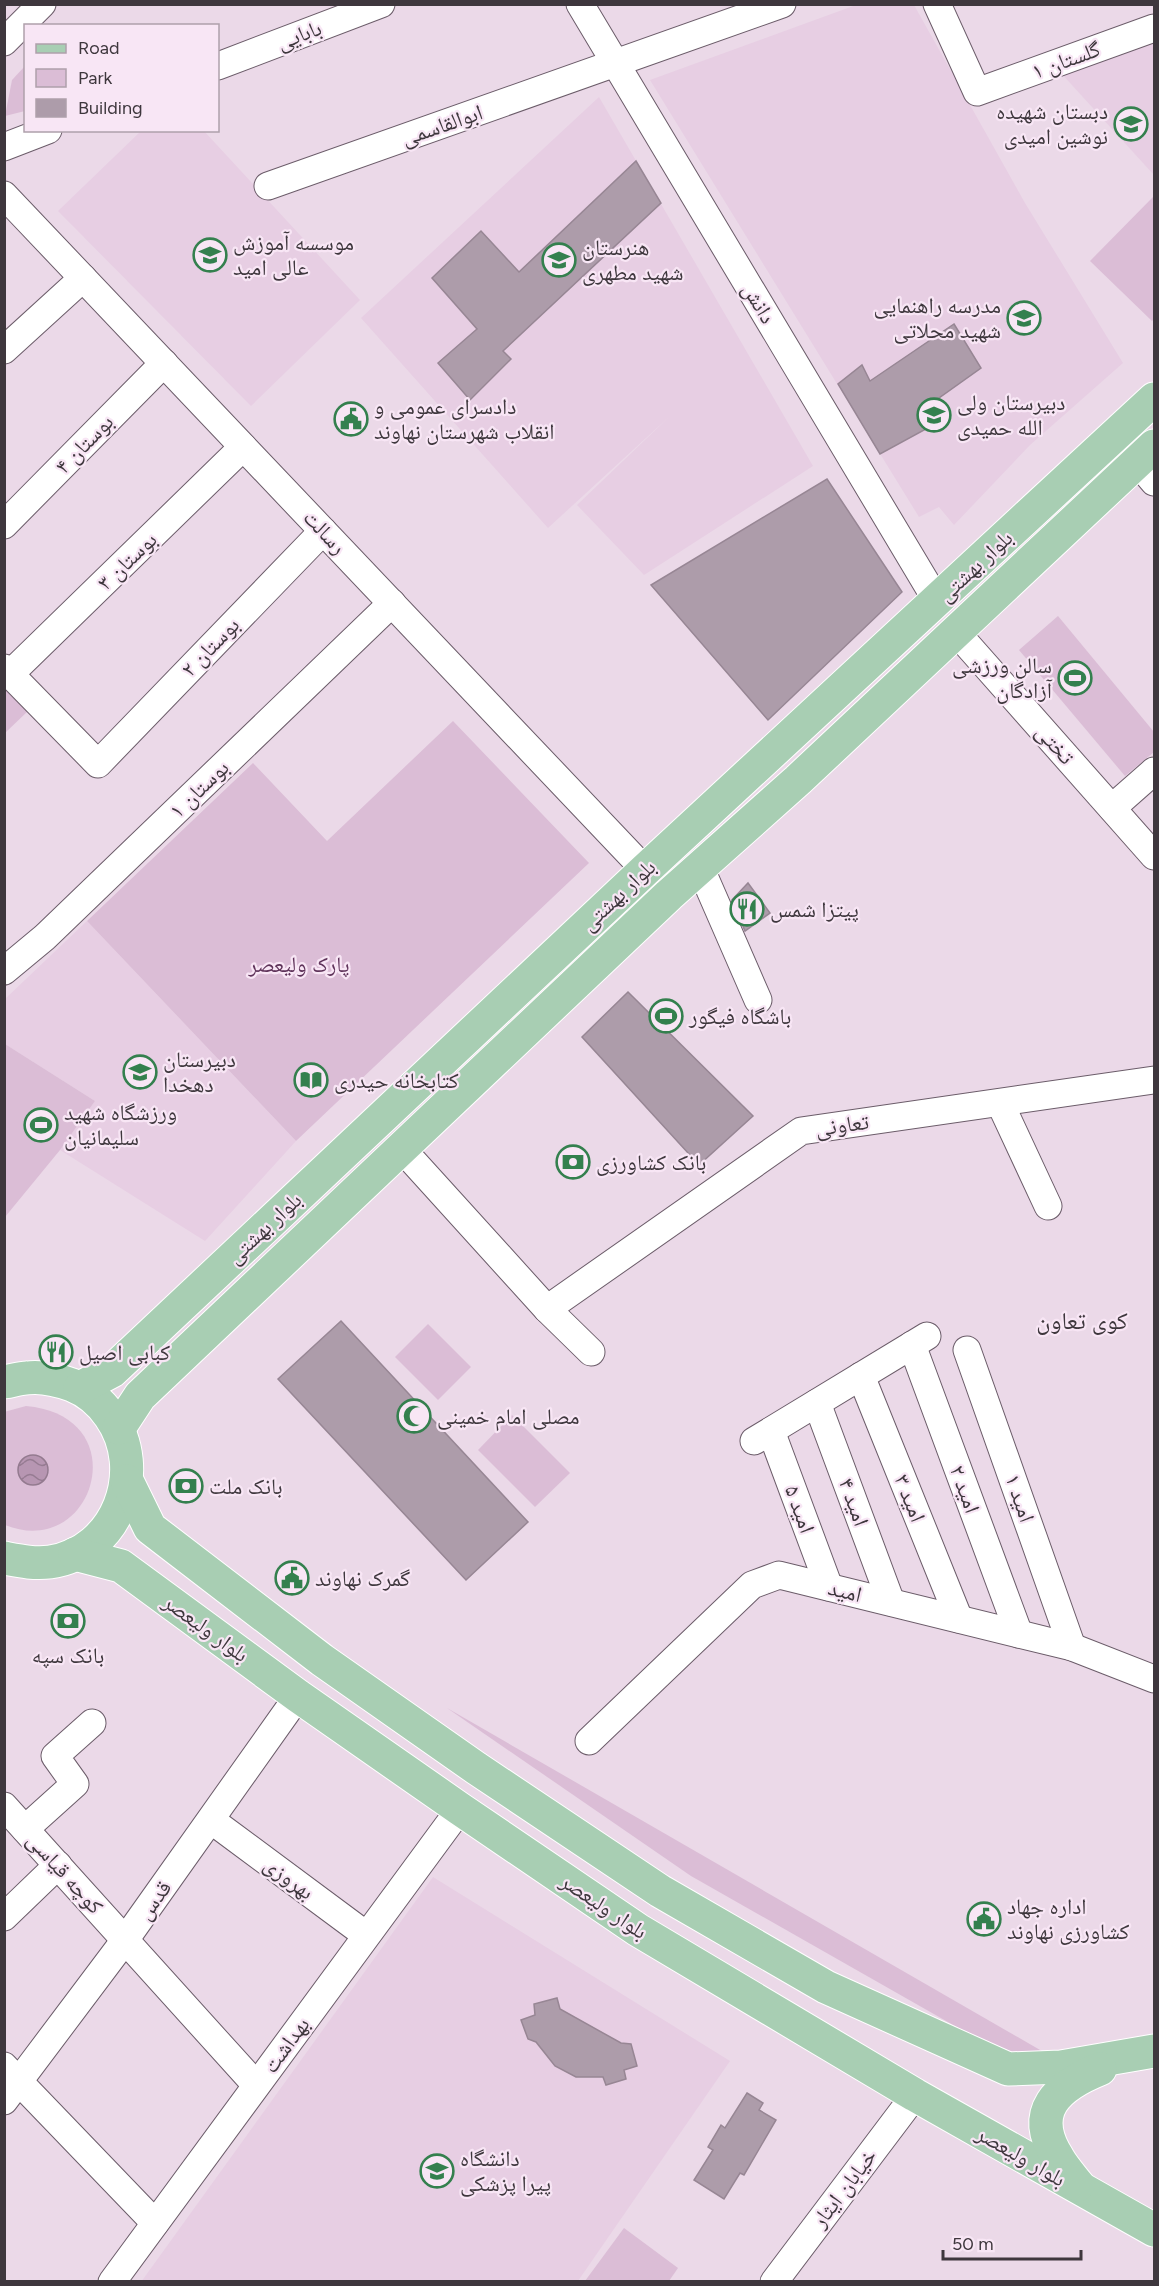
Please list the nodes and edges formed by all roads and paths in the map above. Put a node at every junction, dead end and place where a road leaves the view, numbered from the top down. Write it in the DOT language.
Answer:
graph roads {
  1 [pos="42,4"];
  2 [pos="381,4"];
  3 [pos="580,4"];
  4 [pos="782,4"];
  5 [pos="937,4"];
  6 [pos="1155,28"];
  7 [pos="5,41"];
  8 [pos="616,64"];
  9 [pos="219,66"];
  10 [pos="43,132"];
  11 [pos="4,147"];
  12 [pos="268,186"];
  13 [pos="4,195"];
  14 [pos="83,278"];
  15 [pos="4,350"];
  16 [pos="164,363"];
  17 [pos="1155,399"];
  18 [pos="243,447"];
  19 [pos="1149,463"];
  20 [pos="4,525"];
  21 [pos="323,531"];
  22 [pos="937,601"];
  23 [pos="392,603"];
  24 [pos="956,632"];
  25 [pos="7,671"];
  26 [pos="1155,771"];
  27 [pos="1112,808"];
  28 [pos="1155,856"];
  29 [pos="700,867"];
  30 [pos="645,870"];
  31 [pos="669,895"];
  32 [pos="4,971"];
  33 [pos="758,1000"];
  34 [pos="1155,1080"];
  35 [pos="1000,1103"];
  36 [pos="402,1149"];
  37 [pos="1048,1206"];
  38 [pos="547,1309"];
  39 [pos="968,1350"];
  40 [pos="591,1352"];
  41 [pos="861,1376"];
  42 [pos="4,1382"];
  43 [pos="80,1388"];
  44 [pos="817,1403"];
  45 [pos="118,1428"];
  46 [pos="128,1481"];
  47 [pos="75,1554"];
  48 [pos="4,1558"];
  49 [pos="829,1587"];
  50 [pos="891,1602"];
  51 [pos="959,1619"];
  52 [pos="1019,1634"];
  53 [pos="1072,1647"];
  54 [pos="1155,1679"];
  55 [pos="298,1695"];
  56 [pos="92,1723"];
  57 [pos="589,1741"];
  58 [pos="4,1806"];
  59 [pos="460,1809"];
  60 [pos="211,1820"];
  61 [pos="25,1828"];
  62 [pos="58,1865"];
  63 [pos="660,1892"];
  64 [pos="4,1917"];
  65 [pos="638,1930"];
  66 [pos="366,1935"];
  67 [pos="125,1940"];
  68 [pos="1150,2049"];
  69 [pos="9,2083"];
  70 [pos="256,2085"];
  71 [pos="915,2095"];
  72 [pos="1082,2190"];
  73 [pos="155,2223"];
  74 [pos="1155,2230"];
  75 [pos="112,2282"];
  76 [pos="774,2282"];
  1 -- 7 [label="street"];
  2 -- 9 [label="street, بابایی"];
  3 -- 8 [label="street, دانش"];
  4 -- 8 [label="street, ابوالقاسمی"];
  5 -- 6 [label="street, گلستان ۱"];
  8 -- 12 [label="street, ابوالقاسمی"];
  8 -- 22 [label="street, دانش"];
  10 -- 11 [label="street"];
  13 -- 14 [label="street, رسالت"];
  14 -- 15 [label="street"];
  14 -- 16 [label="street, رسالت"];
  16 -- 18 [label="street, رسالت"];
  16 -- 20 [label="street, بوستان ۴"];
  17 -- 22 [label="main road, بلوار بهشتی"];
  18 -- 21 [label="street, رسالت"];
  18 -- 25 [label="street, بوستان ۳"];
  19 -- 24 [label="main road, بلوار بهشتی"];
  21 -- 23 [label="street, رسالت"];
  21 -- 25 [label="street, بوستان ۲"];
  22 -- 24 [label="main road"];
  22 -- 30 [label="main road, بلوار بهشتی"];
  23 -- 30 [label="street, رسالت"];
  23 -- 32 [label="street, بوستان ۱"];
  24 -- 27 [label="street, تختی"];
  24 -- 29 [label="main road, بلوار بهشتی"];
  26 -- 27 [label="street"];
  27 -- 28 [label="street, تختی"];
  29 -- 31 [label="main road, بلوار بهشتی"];
  29 -- 33 [label="street"];
  30 -- 31 [label="main road"];
  30 -- 43 [label="main road, بلوار بهشتی"];
  31 -- 36 [label="main road, بلوار بهشتی"];
  34 -- 35 [label="street, تعاونی"];
  35 -- 37 [label="street"];
  35 -- 38 [label="street, تعاونی"];
  36 -- 38 [label="street"];
  36 -- 45 [label="main road, بلوار بهشتی"];
  38 -- 40 [label="street"];
  39 -- 53 [label="street, امید ۱"];
  41 -- 44 [label="street"];
  41 -- 51 [label="street, امید ۳"];
  41 -- 52 [label="street, امید ۲"];
  42 -- 43 [label="main road"];
  43 -- 45 [label="main road"];
  44 -- 49 [label="street, امید ۵"];
  44 -- 50 [label="street, امید ۴"];
  45 -- 46 [label="main road"];
  46 -- 47 [label="main road"];
  46 -- 63 [label="main road, بلوار ولیعصر"];
  47 -- 48 [label="main road"];
  47 -- 55 [label="main road, بلوار ولیعصر"];
  49 -- 50 [label="street, امید"];
  49 -- 57 [label="street, امید"];
  50 -- 51 [label="street, امید"];
  51 -- 52 [label="street, امید"];
  52 -- 53 [label="street, امید"];
  53 -- 54 [label="street, امید"];
  55 -- 59 [label="main road, بلوار ولیعصر"];
  55 -- 60 [label="street, قدس"];
  56 -- 61 [label="street"];
  58 -- 61 [label="street, کوچه قیاسی"];
  59 -- 65 [label="main road, بلوار ولیعصر"];
  59 -- 66 [label="street, بهداشت"];
  60 -- 66 [label="street, بهروزی"];
  60 -- 67 [label="street, قدس"];
  61 -- 62 [label="street, کوچه قیاسی"];
  62 -- 64 [label="street"];
  62 -- 67 [label="street, کوچه قیاسی"];
  63 -- 65 [label="main road"];
  63 -- 68 [label="main road, بلوار ولیعصر"];
  65 -- 71 [label="main road, بلوار ولیعصر"];
  66 -- 70 [label="street, بهداشت"];
  67 -- 69 [label="street, قدس"];
  67 -- 70 [label="street, کوچه قیاسی"];
  68 -- 72 [label="main road"];
  69 -- 73 [label="street"];
  70 -- 73 [label="street, بهداشت"];
  71 -- 72 [label="main road, بلوار ولیعصر"];
  71 -- 76 [label="street, خیابان ایثار"];
  72 -- 74 [label="main road, بلوار ولیعصر"];
  73 -- 75 [label="street, بهداشت"];
}
